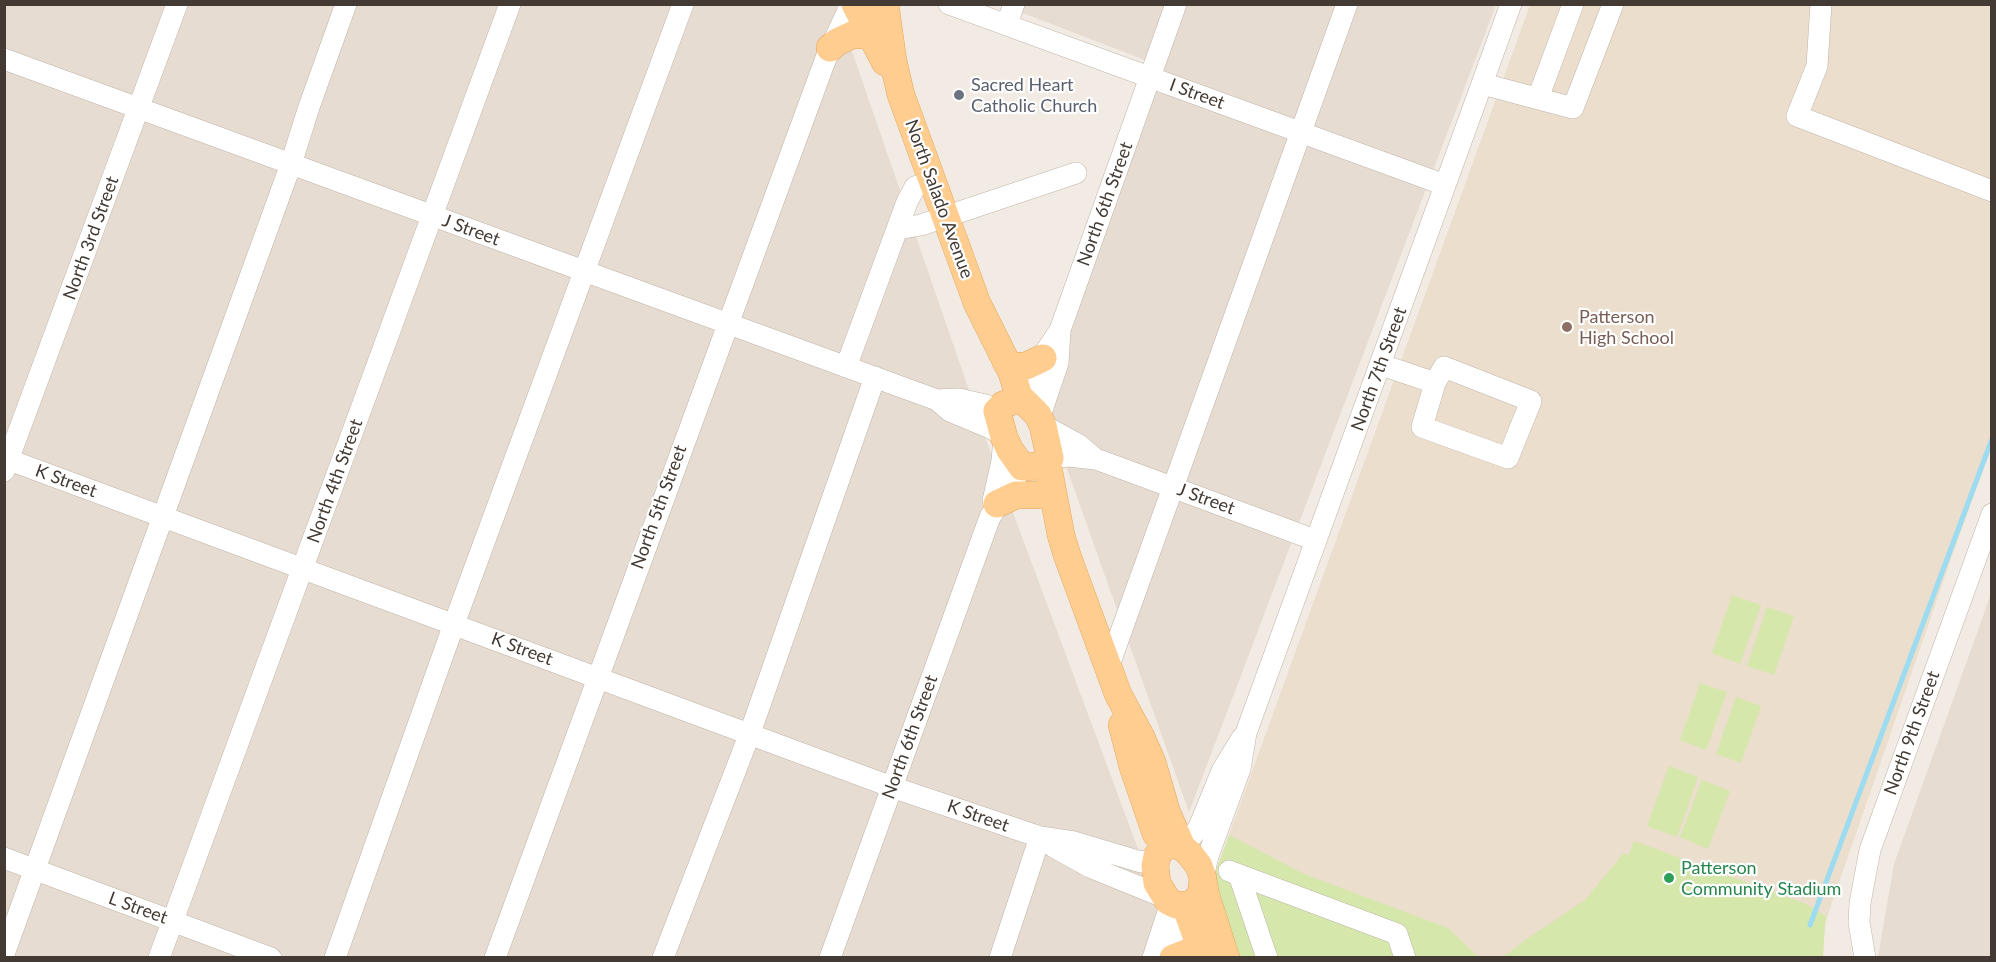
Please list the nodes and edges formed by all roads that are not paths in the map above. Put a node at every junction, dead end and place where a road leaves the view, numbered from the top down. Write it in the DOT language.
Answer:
graph roads {
  1 [pos="177,4"];
  2 [pos="346,4"];
  3 [pos="510,4"];
  4 [pos="683,4"];
  5 [pos="885,4"];
  6 [pos="949,4"];
  7 [pos="1014,4"];
  8 [pos="1176,4"];
  9 [pos="1347,4"];
  10 [pos="1511,4"];
  11 [pos="1573,4"];
  12 [pos="1613,4"];
  13 [pos="1821,4"];
  14 [pos="855,5"];
  15 [pos="1007,24"];
  16 [pos="872,35"];
  17 [pos="828,53"];
  18 [pos="4,59"];
  19 [pos="1150,77"];
  20 [pos="1483,84"];
  21 [pos="901,95"];
  22 [pos="1538,98"];
  23 [pos="139,109"];
  24 [pos="1301,132"];
  25 [pos="291,164"];
  26 [pos="1076,173"];
  27 [pos="932,180"];
  28 [pos="1444,185"];
  29 [pos="1992,190"];
  30 [pos="433,216"];
  31 [pos="945,218"];
  32 [pos="897,229"];
  33 [pos="585,271"];
  34 [pos="977,303"];
  35 [pos="727,323"];
  36 [pos="1060,330"];
  37 [pos="1042,358"];
  38 [pos="1006,362"];
  39 [pos="1382,365"];
  40 [pos="846,367"];
  41 [pos="875,377"];
  42 [pos="1435,383"];
  43 [pos="937,400"];
  44 [pos="1020,410"];
  45 [pos="1004,438"];
  46 [pos="1096,459"];
  47 [pos="6,463"];
  48 [pos="1036,463"];
  49 [pos="1173,487"];
  50 [pos="1037,495"];
  51 [pos="994,511"];
  52 [pos="1992,514"];
  53 [pos="163,517"];
  54 [pos="1316,540"];
  55 [pos="1067,555"];
  56 [pos="303,568"];
  57 [pos="454,624"];
  58 [pos="1108,668"];
  59 [pos="597,677"];
  60 [pos="750,733"];
  61 [pos="1246,733"];
  62 [pos="892,787"];
  63 [pos="1040,837"];
  64 [pos="1170,851"];
  65 [pos="4,858"];
  66 [pos="36,870"];
  67 [pos="1218,876"];
  68 [pos="1174,902"];
  69 [pos="173,921"];
  70 [pos="4,954"];
  71 [pos="159,957"];
  72 [pos="271,957"];
  73 [pos="335,957"];
  74 [pos="495,957"];
  75 [pos="663,957"];
  76 [pos="830,957"];
  77 [pos="1000,957"];
  78 [pos="1153,957"];
  79 [pos="1172,957"];
  80 [pos="1203,957"];
  81 [pos="1226,957"];
  82 [pos="1268,957"];
  83 [pos="1405,957"];
  84 [pos="1865,957"];
  1 -- 23 [label="street, North 3rd Street"];
  2 -- 25 [label="street"];
  3 -- 30 [label="street, North 4th Street"];
  4 -- 33 [label="street"];
  5 -- 21 [label="main road, North Salado Avenue"];
  6 -- 15 [label="street, I Street"];
  7 -- 15 [label="street"];
  8 -- 19 [label="street, North 6th Street"];
  9 -- 24 [label="street"];
  10 -- 20 [label="street, North 7th Street"];
  11 -- 22 [label="street"];
  12 -- 22 [label="street"];
  13 -- 29 [label="street"];
  14 -- 16 [label="main road, North Salado Avenue"];
  14 -- 17 [label="street, North 5th Street"];
  15 -- 19 [label="street, I Street"];
  16 -- 17 [label="main road"];
  16 -- 21 [label="main road, North Salado Avenue"];
  17 -- 35 [label="street, North 5th Street"];
  18 -- 23 [label="street, J Street"];
  19 -- 24 [label="street, I Street"];
  19 -- 36 [label="street, North 6th Street"];
  20 -- 22 [label="street"];
  20 -- 28 [label="street, North 7th Street"];
  21 -- 27 [label="main road, North Salado Avenue"];
  23 -- 25 [label="street, J Street"];
  23 -- 47 [label="street, North 3rd Street"];
  24 -- 28 [label="street, I Street"];
  24 -- 49 [label="street"];
  25 -- 30 [label="street, J Street"];
  25 -- 53 [label="street"];
  26 -- 31 [label="street"];
  27 -- 31 [label="main road, North Salado Avenue"];
  27 -- 32 [label="street"];
  28 -- 39 [label="street, North 7th Street"];
  30 -- 33 [label="street, J Street"];
  30 -- 56 [label="street, North 4th Street"];
  31 -- 32 [label="street"];
  31 -- 34 [label="main road, North Salado Avenue"];
  32 -- 40 [label="street"];
  33 -- 35 [label="street, J Street"];
  33 -- 57 [label="street"];
  34 -- 38 [label="main road, North Salado Avenue"];
  34 -- 44 [label="main road, North Salado Avenue"];
  35 -- 40 [label="street, J Street"];
  35 -- 59 [label="street, North 5th Street"];
  36 -- 37 [label="street, North 6th Street"];
  36 -- 44 [label="street"];
  37 -- 38 [label="main road"];
  37 -- 44 [label="street, North 6th Street"];
  38 -- 44 [label="main road, North Salado Avenue"];
  39 -- 42 [label="street"];
  39 -- 54 [label="street, North 7th Street"];
  40 -- 41 [label="street, J Street"];
  41 -- 43 [label="street, J Street"];
  41 -- 60 [label="street"];
  42 -- 42 [label="street"];
  43 -- 44 [label="street, J Street"];
  43 -- 45 [label="street, J Street"];
  44 -- 45 [label="main road, North Salado Avenue"];
  44 -- 46 [label="street, J Street"];
  44 -- 48 [label="main road, North Salado Avenue"];
  45 -- 48 [label="main road, North Salado Avenue"];
  45 -- 51 [label="street, North 6th Street"];
  46 -- 48 [label="street, J Street"];
  46 -- 49 [label="street, J Street"];
  47 -- 53 [label="street, K Street"];
  48 -- 50 [label="main road, North Salado Avenue"];
  48 -- 51 [label="street, North 6th Street"];
  48 -- 55 [label="main road, North Salado Avenue"];
  49 -- 54 [label="street, J Street"];
  49 -- 58 [label="street"];
  50 -- 51 [label="main road"];
  50 -- 55 [label="main road, North Salado Avenue"];
  51 -- 62 [label="street, North 6th Street"];
  52 -- 84 [label="street, North 9th Street"];
  53 -- 56 [label="street, K Street"];
  53 -- 66 [label="street"];
  54 -- 61 [label="street, North 7th Street"];
  55 -- 58 [label="main road, North Salado Avenue"];
  56 -- 57 [label="street, K Street"];
  56 -- 69 [label="street, North 4th Street"];
  57 -- 59 [label="street, K Street"];
  57 -- 73 [label="street"];
  58 -- 64 [label="main road, North Salado Avenue"];
  59 -- 60 [label="street, K Street"];
  59 -- 74 [label="street, North 5th Street"];
  60 -- 62 [label="street, K Street"];
  60 -- 75 [label="street"];
  61 -- 64 [label="street, North 7th Street"];
  61 -- 67 [label="street, North 7th Street"];
  62 -- 63 [label="street, K Street"];
  62 -- 76 [label="street, North 6th Street"];
  63 -- 64 [label="street, K Street"];
  63 -- 68 [label="street, K Street"];
  63 -- 77 [label="street"];
  64 -- 67 [label="main road"];
  64 -- 68 [label="main road"];
  65 -- 66 [label="street, L Street"];
  66 -- 69 [label="street, L Street"];
  66 -- 70 [label="street"];
  67 -- 68 [label="main road"];
  67 -- 81 [label="main road"];
  67 -- 82 [label="street"];
  67 -- 83 [label="street"];
  68 -- 78 [label="street"];
  68 -- 79 [label="street"];
  68 -- 80 [label="main road"];
  69 -- 71 [label="street, North 4th Street"];
  69 -- 72 [label="street, L Street"];
  79 -- 80 [label="main road"];
}
